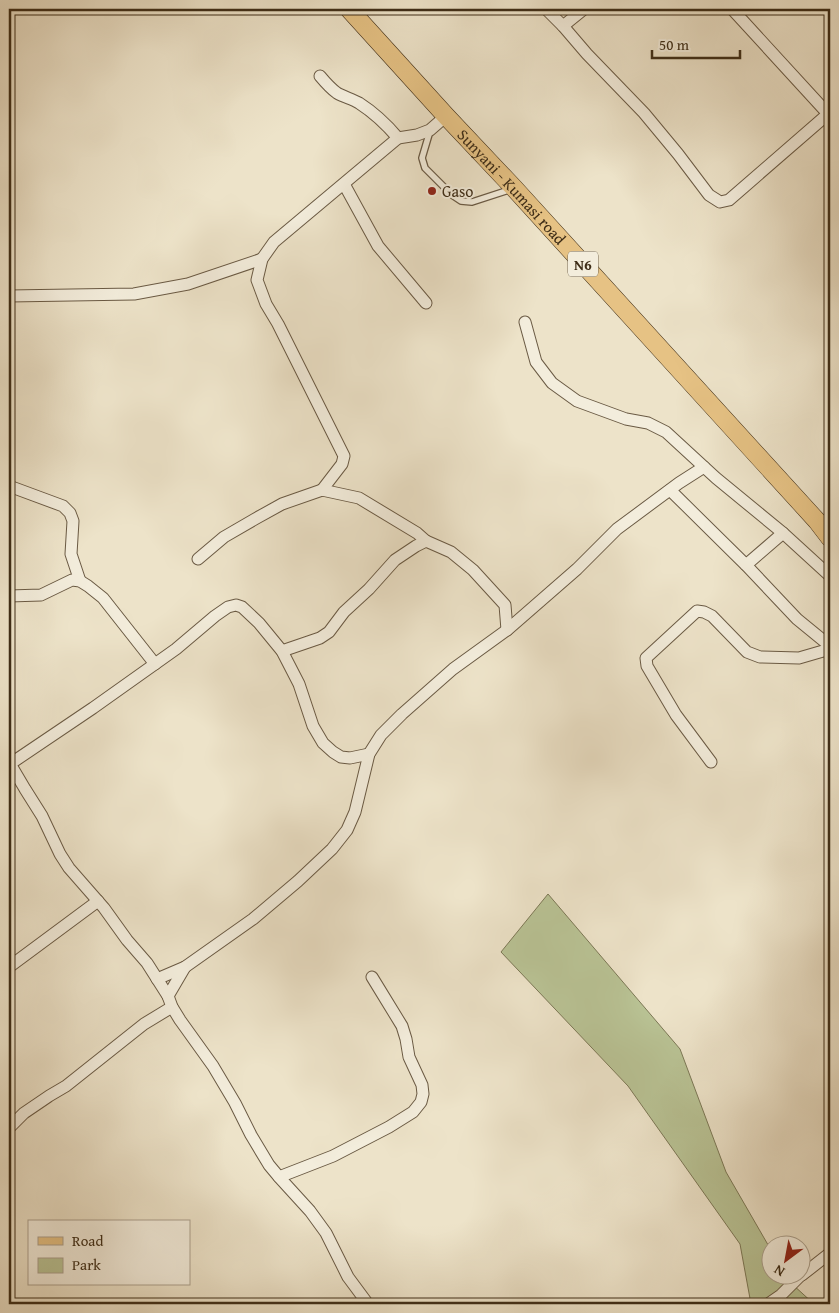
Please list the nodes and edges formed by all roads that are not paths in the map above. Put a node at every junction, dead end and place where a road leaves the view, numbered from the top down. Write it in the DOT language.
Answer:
graph roads {
  1 [pos="349,9"];
  2 [pos="546,9"];
  3 [pos="584,9"];
  4 [pos="732,9"];
  5 [pos="563,26"];
  6 [pos="320,76"];
  7 [pos="829,115"];
  8 [pos="446,116"];
  9 [pos="430,130"];
  10 [pos="398,138"];
  11 [pos="344,184"];
  12 [pos="514,188"];
  13 [pos="262,259"];
  14 [pos="9,296"];
  15 [pos="426,304"];
  16 [pos="525,322"];
  17 [pos="704,467"];
  18 [pos="9,486"];
  19 [pos="322,490"];
  20 [pos="670,490"];
  21 [pos="824,526"];
  22 [pos="783,533"];
  23 [pos="830,538"];
  24 [pos="426,541"];
  25 [pos="198,559"];
  26 [pos="746,565"];
  27 [pos="830,576"];
  28 [pos="80,582"];
  29 [pos="9,596"];
  30 [pos="507,630"];
  31 [pos="830,647"];
  32 [pos="282,651"];
  33 [pos="155,664"];
  34 [pos="369,754"];
  35 [pos="711,762"];
  36 [pos="9,763"];
  37 [pos="98,901"];
  38 [pos="9,967"];
  39 [pos="185,967"];
  40 [pos="372,977"];
  41 [pos="157,978"];
  42 [pos="170,1001"];
  43 [pos="9,1128"];
  44 [pos="279,1177"];
  45 [pos="830,1253"];
  46 [pos="812,1267"];
  47 [pos="790,1286"];
  48 [pos="368,1304"];
  49 [pos="768,1304"];
  1 -- 8 [label="main road, Sunyani - Kumasi road / N6"];
  2 -- 5 [label="street"];
  3 -- 5 [label="street"];
  4 -- 7 [label="street"];
  5 -- 7 [label="street"];
  6 -- 10 [label="street"];
  8 -- 9 [label="street"];
  8 -- 12 [label="main road, Sunyani - Kumasi road / N6"];
  9 -- 10 [label="street"];
  9 -- 12 [label="lane"];
  10 -- 11 [label="street"];
  11 -- 13 [label="street"];
  11 -- 15 [label="street"];
  12 -- 21 [label="main road, Sunyani - Kumasi road / N6"];
  13 -- 14 [label="street"];
  13 -- 19 [label="street"];
  16 -- 17 [label="street"];
  17 -- 20 [label="street"];
  17 -- 22 [label="street"];
  18 -- 28 [label="street"];
  19 -- 24 [label="street"];
  19 -- 25 [label="street"];
  20 -- 26 [label="street"];
  20 -- 30 [label="street"];
  21 -- 23 [label="main road, N6"];
  22 -- 26 [label="street"];
  22 -- 27 [label="street"];
  24 -- 30 [label="street"];
  24 -- 32 [label="street"];
  26 -- 31 [label="street"];
  28 -- 29 [label="street"];
  28 -- 33 [label="street"];
  30 -- 34 [label="street"];
  31 -- 35 [label="street"];
  32 -- 33 [label="street"];
  32 -- 34 [label="street"];
  33 -- 36 [label="street"];
  34 -- 39 [label="street"];
  36 -- 37 [label="street"];
  37 -- 38 [label="street"];
  37 -- 41 [label="street"];
  39 -- 41 [label="street"];
  39 -- 42 [label="street"];
  40 -- 44 [label="street"];
  41 -- 42 [label="street"];
  42 -- 43 [label="street"];
  42 -- 44 [label="street"];
  44 -- 48 [label="street"];
  45 -- 46 [label="street"];
  47 -- 49 [label="street"];
}
